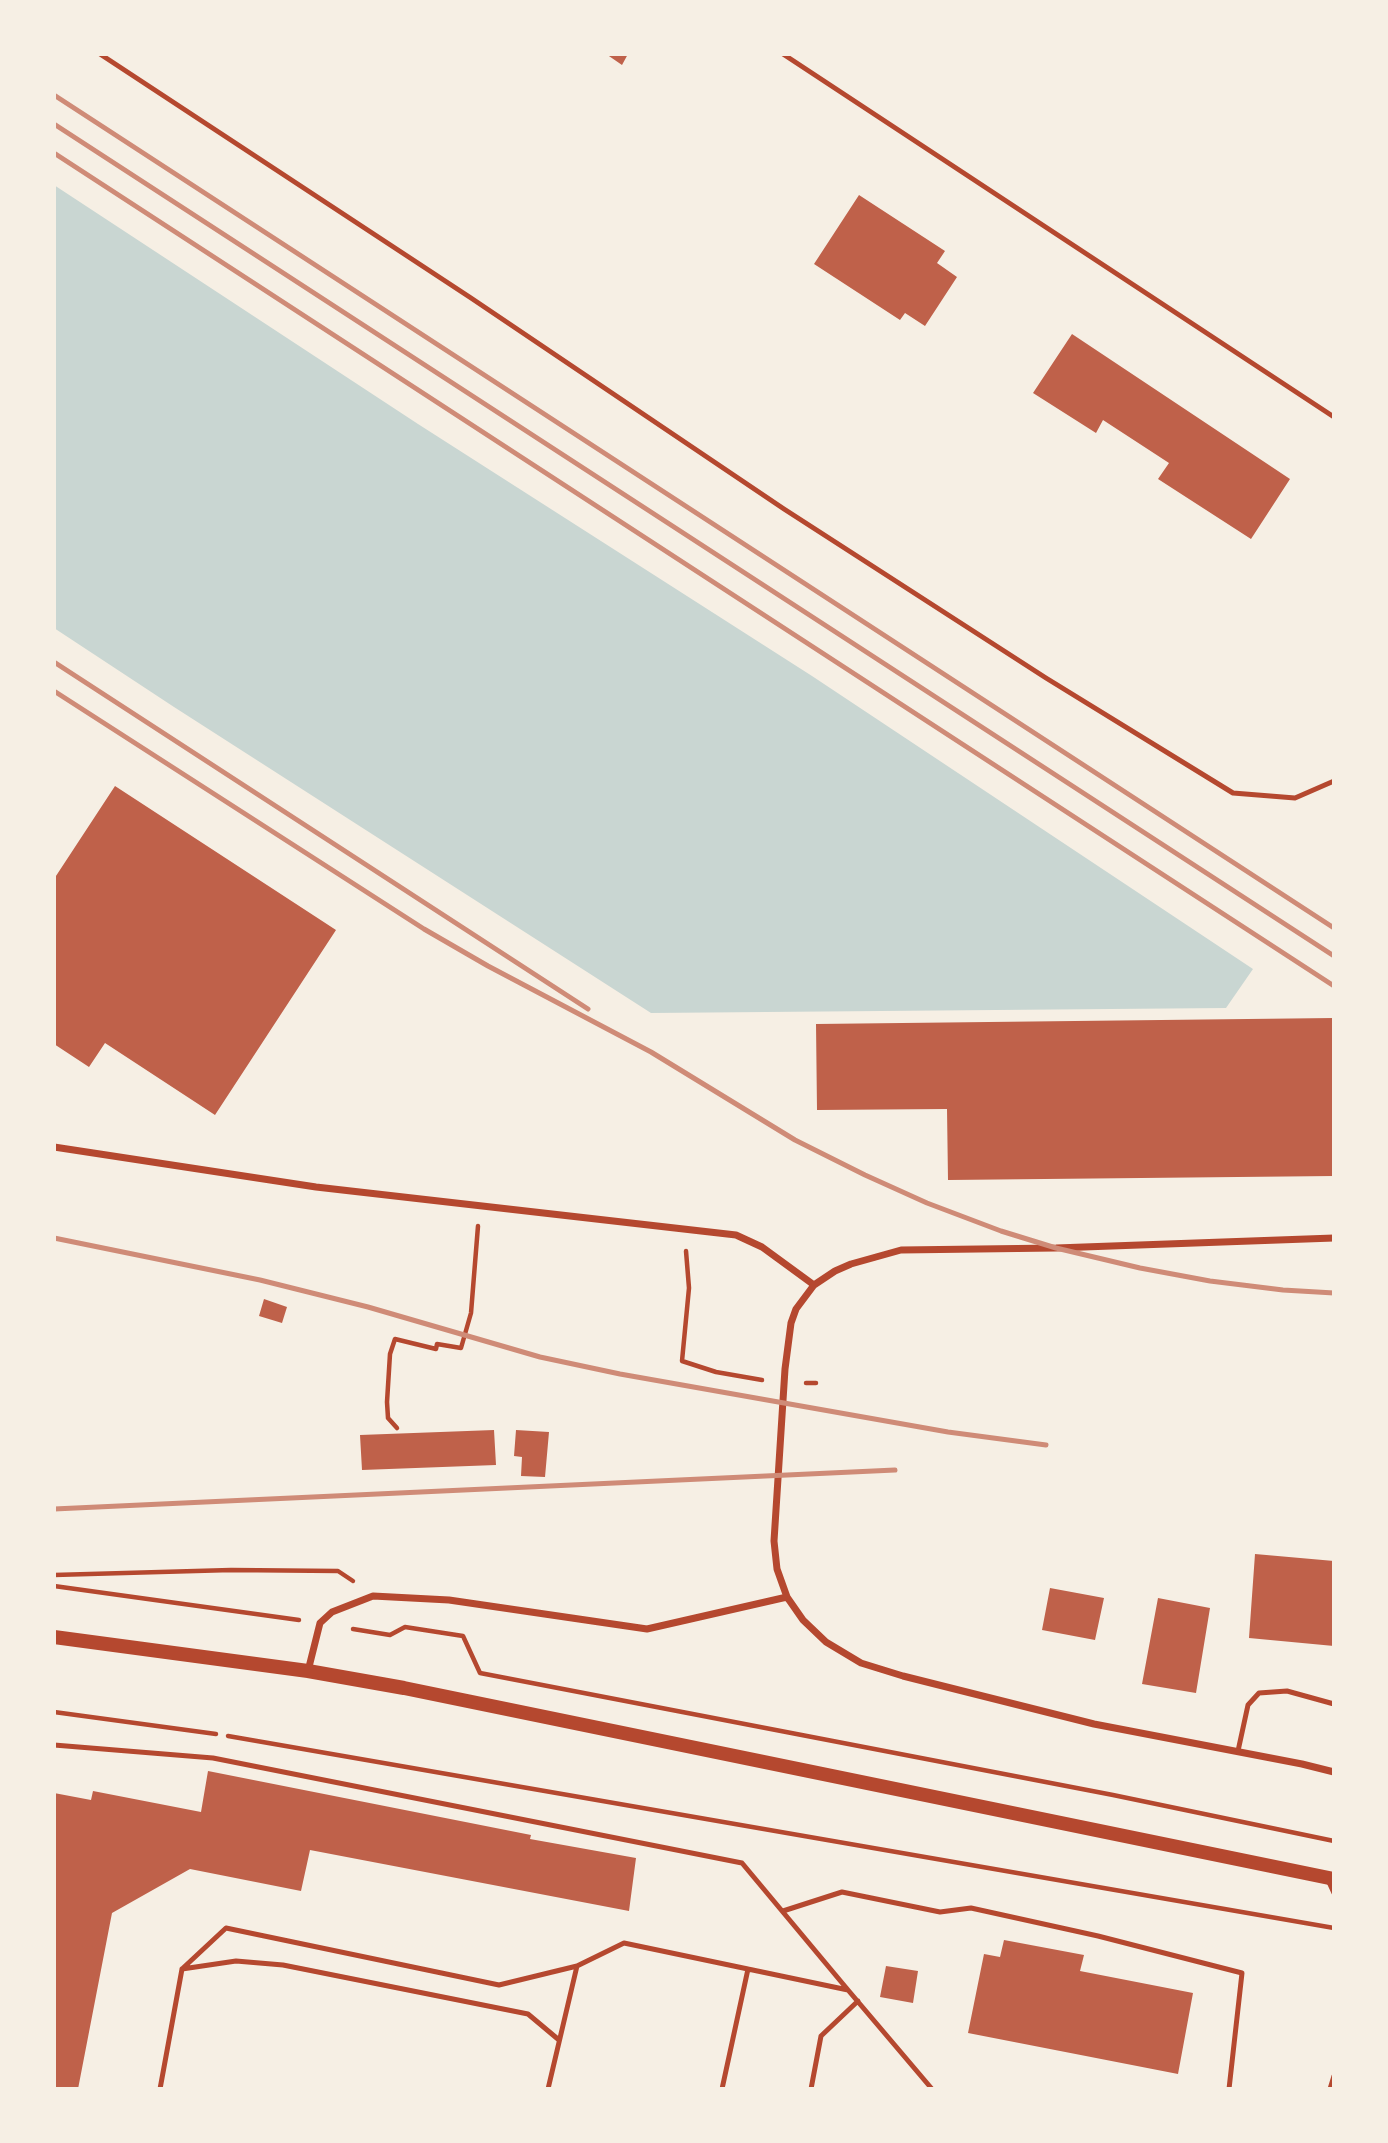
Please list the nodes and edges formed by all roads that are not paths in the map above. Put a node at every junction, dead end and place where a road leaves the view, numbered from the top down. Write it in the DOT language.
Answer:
graph roads {
  1 [pos="100,54"];
  2 [pos="783,54"];
  3 [pos="1334,417"];
  4 [pos="1334,781"];
  5 [pos="54,1147"];
  6 [pos="1334,1238"];
  7 [pos="814,1286"];
  8 [pos="787,1597"];
  9 [pos="54,1637"];
  10 [pos="308,1671"];
  11 [pos="1334,1704"];
  12 [pos="54,1745"];
  13 [pos="1238,1751"];
  14 [pos="1334,1772"];
  15 [pos="1331,1878"];
  16 [pos="1334,1893"];
  17 [pos="783,1911"];
  18 [pos="577,1966"];
  19 [pos="182,1969"];
  20 [pos="748,1969"];
  21 [pos="848,1990"];
  22 [pos="858,2001"];
  23 [pos="559,2040"];
  24 [pos="1334,2076"];
  25 [pos="930,2086"];
  26 [pos="160,2089"];
  27 [pos="548,2089"];
  28 [pos="722,2089"];
  29 [pos="811,2089"];
  30 [pos="922,2089"];
  31 [pos="1229,2089"];
  32 [pos="1330,2089"];
  1 -- 4 [label="lane"];
  2 -- 3 [label="lane"];
  5 -- 7 [label="street"];
  6 -- 7 [label="street"];
  7 -- 8 [label="street"];
  8 -- 10 [label="street"];
  8 -- 13 [label="street"];
  9 -- 10 [label="main road"];
  10 -- 15 [label="main road"];
  11 -- 13 [label="lane"];
  12 -- 17 [label="lane"];
  13 -- 14 [label="street"];
  15 -- 16 [label="lane"];
  17 -- 21 [label="lane"];
  17 -- 31 [label="lane"];
  18 -- 19 [label="lane"];
  18 -- 20 [label="lane"];
  18 -- 23 [label="lane"];
  19 -- 23 [label="lane"];
  19 -- 26 [label="lane"];
  20 -- 21 [label="lane"];
  20 -- 28 [label="lane"];
  21 -- 22 [label="lane"];
  22 -- 25 [label="lane"];
  22 -- 29 [label="lane"];
  23 -- 27 [label="lane"];
  24 -- 32 [label="lane"];
  25 -- 30 [label="lane"];
}
